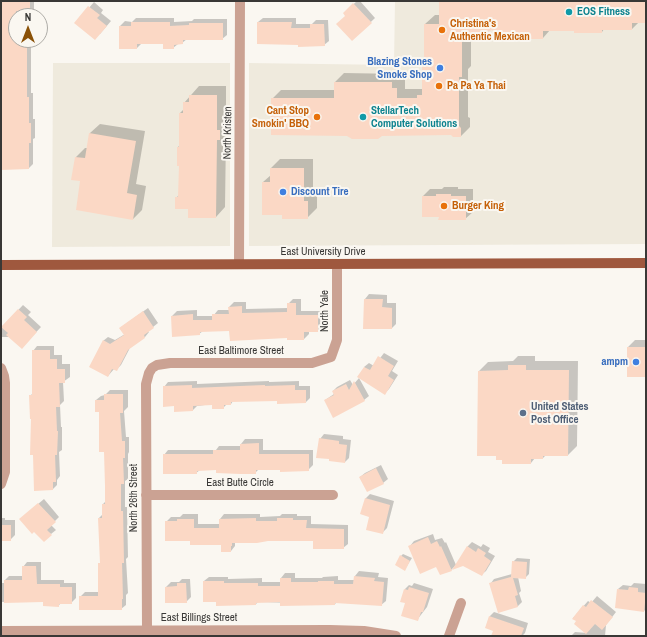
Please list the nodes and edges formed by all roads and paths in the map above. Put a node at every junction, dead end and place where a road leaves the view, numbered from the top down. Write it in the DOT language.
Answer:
graph roads {
  1 [pos="240,1"];
  2 [pos="646,263"];
  3 [pos="239,264"];
  4 [pos="337,264"];
  5 [pos="1,265"];
  6 [pos="331,357"];
  7 [pos="1,368"];
  8 [pos="152,368"];
  9 [pos="1,484"];
  10 [pos="146,495"];
  11 [pos="333,495"];
  12 [pos="461,603"];
  13 [pos="1,630"];
  14 [pos="147,630"];
  15 [pos="349,633"];
  16 [pos="396,636"];
  17 [pos="449,636"];
  1 -- 3 [label="street, North Kristen"];
  2 -- 4 [label="main road, East University Drive"];
  3 -- 4 [label="main road, East University Drive"];
  3 -- 5 [label="main road, East University Drive"];
  4 -- 6 [label="street, North Yale"];
  6 -- 8 [label="street, East Baltimore Street"];
  7 -- 9 [label="street"];
  8 -- 10 [label="street, North 26th Street"];
  10 -- 11 [label="street, East Butte Circle"];
  10 -- 14 [label="street, North 26th Street"];
  12 -- 17 [label="street"];
  13 -- 14 [label="street, East Billings Street"];
  14 -- 15 [label="street, East Billings Street"];
  15 -- 16 [label="street, East Billings Street"];
}
